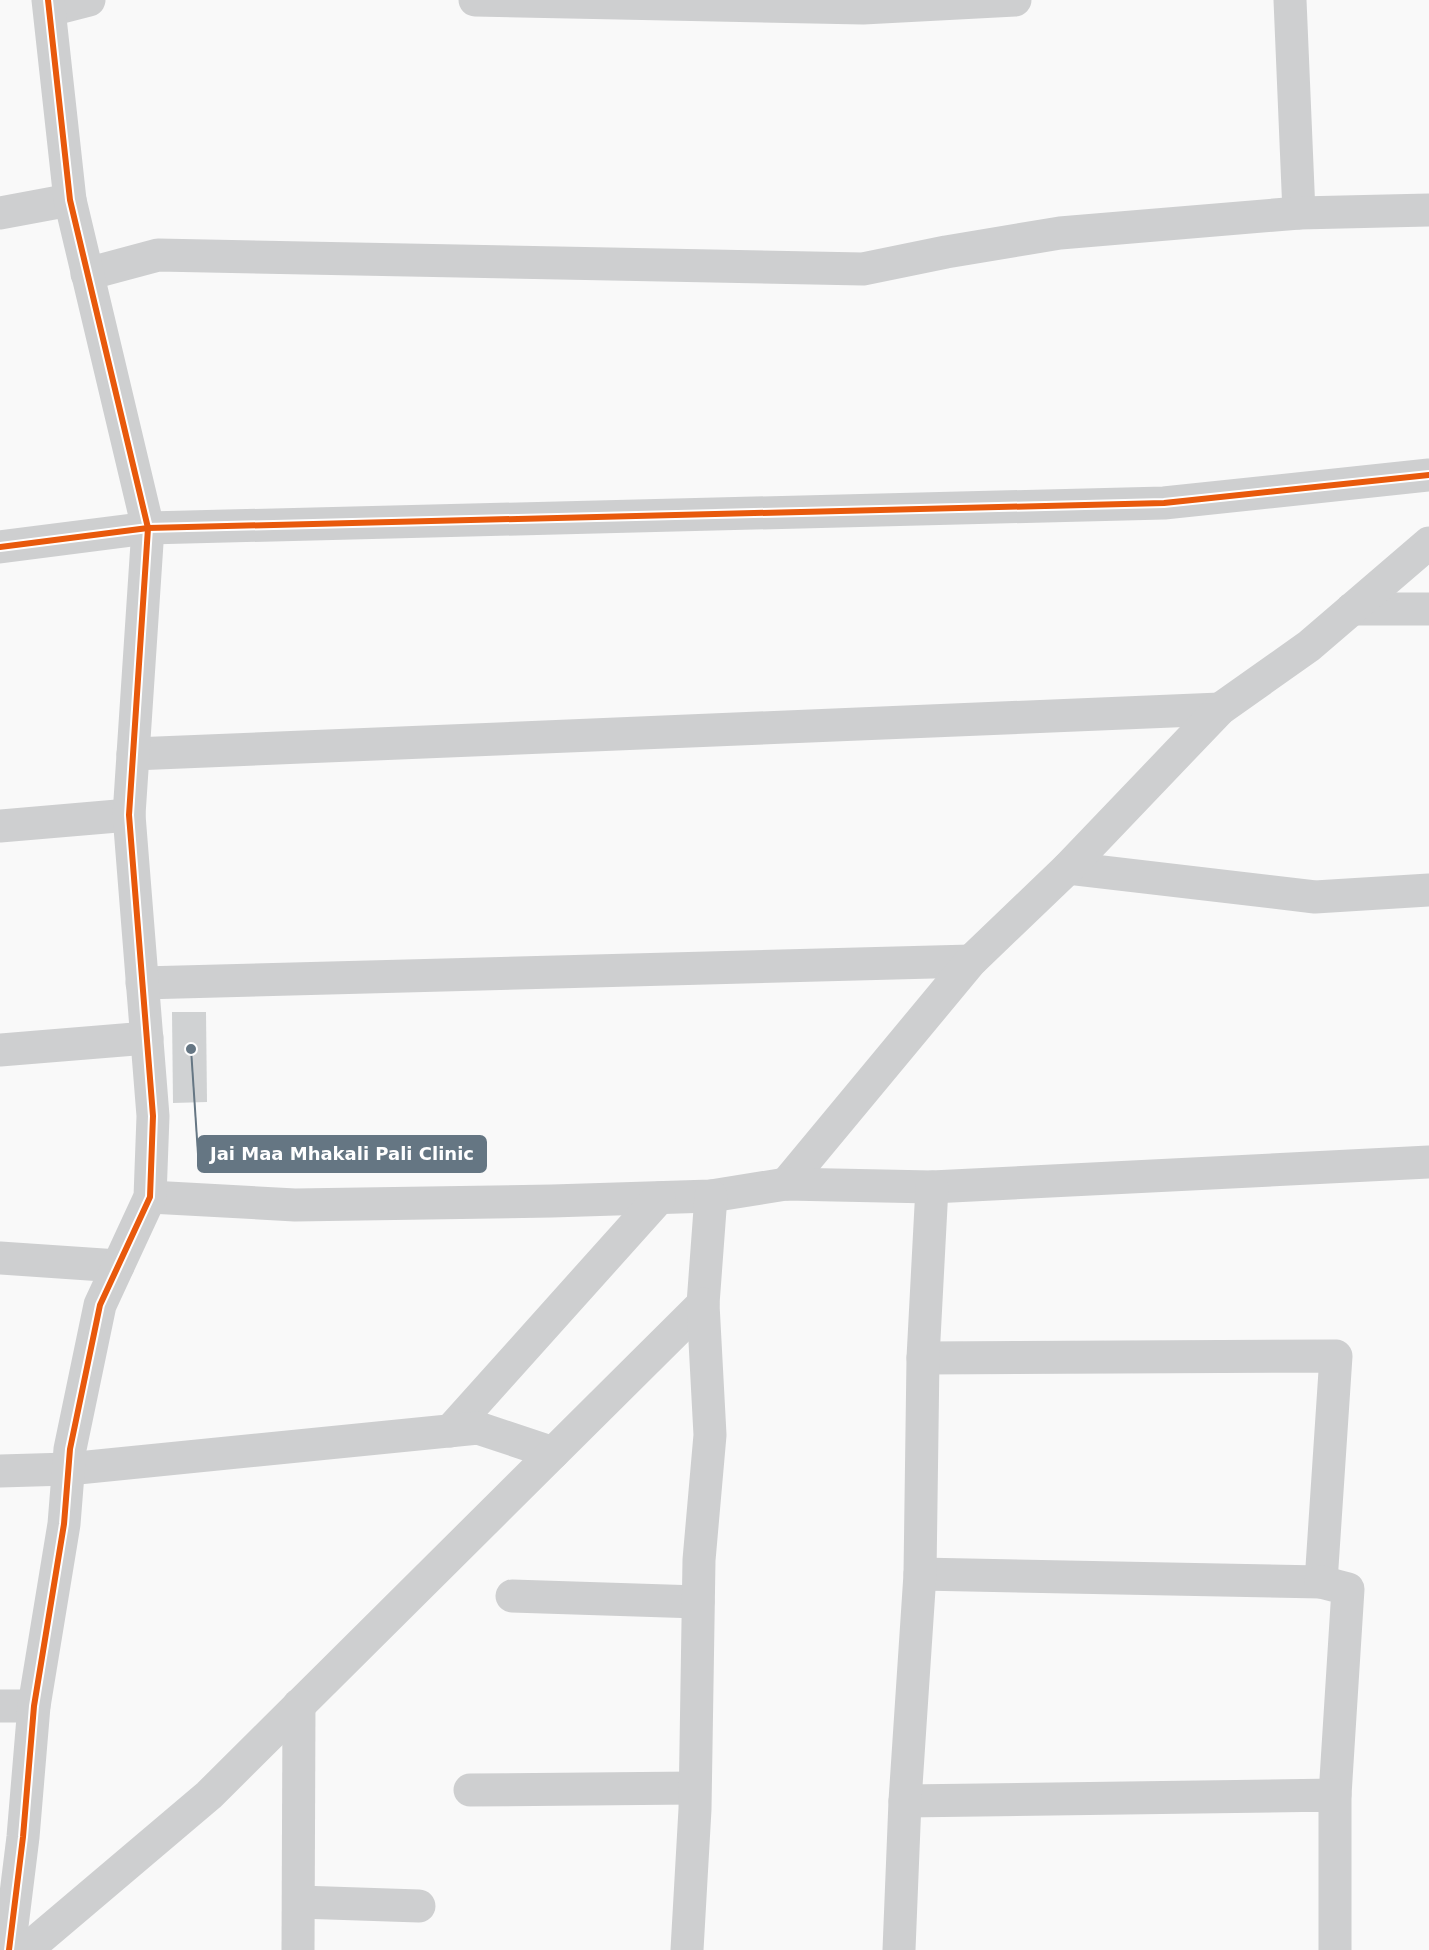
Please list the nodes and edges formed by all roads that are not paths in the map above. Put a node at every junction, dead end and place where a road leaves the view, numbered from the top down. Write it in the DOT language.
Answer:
graph roads {
  1 [pos="89,0"];
  2 [pos="475,0"];
  3 [pos="1015,0"];
  4 [pos="1290,0"];
  5 [pos="49,5"];
  6 [pos="70,200"];
  7 [pos="1429,210"];
  8 [pos="0,213"];
  9 [pos="1299,213"];
  10 [pos="87,274"];
  11 [pos="1429,475"];
  12 [pos="148,528"];
  13 [pos="1429,543"];
  14 [pos="0,548"];
  15 [pos="1352,609"];
  16 [pos="1429,609"];
  17 [pos="1220,709"];
  18 [pos="133,754"];
  19 [pos="129,814"];
  20 [pos="0,826"];
  21 [pos="1068,868"];
  22 [pos="1429,890"];
  23 [pos="970,962"];
  24 [pos="142,983"];
  25 [pos="147,1038"];
  26 [pos="0,1050"];
  27 [pos="1429,1162"];
  28 [pos="786,1184"];
  29 [pos="932,1187"];
  30 [pos="711,1196"];
  31 [pos="150,1197"];
  32 [pos="659,1198"];
  33 [pos="0,1258"];
  34 [pos="118,1266"];
  35 [pos="703,1304"];
  36 [pos="924,1358"];
  37 [pos="450,1431"];
  38 [pos="553,1453"];
  39 [pos="68,1469"];
  40 [pos="0,1471"];
  41 [pos="920,1574"];
  42 [pos="1321,1582"];
  43 [pos="512,1596"];
  44 [pos="698,1602"];
  45 [pos="299,1705"];
  46 [pos="0,1706"];
  47 [pos="34,1706"];
  48 [pos="694,1788"];
  49 [pos="470,1790"];
  50 [pos="1335,1795"];
  51 [pos="905,1802"];
  52 [pos="299,1902"];
  53 [pos="419,1906"];
  54 [pos="9,1950"];
  55 [pos="26,1950"];
  56 [pos="298,1950"];
  57 [pos="687,1950"];
  58 [pos="899,1950"];
  59 [pos="1335,1950"];
  1 -- 5 [label="street"];
  2 -- 3 [label="street"];
  4 -- 9 [label="street"];
  5 -- 6 [label="street"];
  6 -- 8 [label="street"];
  6 -- 10 [label="street"];
  7 -- 9 [label="street"];
  9 -- 10 [label="street"];
  10 -- 12 [label="street"];
  11 -- 12 [label="street"];
  12 -- 14 [label="street"];
  12 -- 18 [label="street"];
  13 -- 15 [label="street"];
  15 -- 16 [label="street"];
  15 -- 17 [label="street"];
  17 -- 18 [label="street"];
  17 -- 21 [label="street"];
  18 -- 19 [label="street"];
  19 -- 20 [label="street"];
  19 -- 24 [label="street"];
  21 -- 22 [label="street"];
  21 -- 23 [label="street"];
  23 -- 24 [label="street"];
  23 -- 28 [label="street"];
  24 -- 25 [label="street"];
  25 -- 26 [label="street"];
  25 -- 31 [label="street"];
  27 -- 29 [label="street"];
  28 -- 29 [label="street"];
  28 -- 30 [label="street"];
  29 -- 36 [label="street"];
  30 -- 32 [label="street"];
  30 -- 35 [label="street"];
  31 -- 32 [label="street"];
  31 -- 34 [label="street"];
  32 -- 37 [label="street"];
  33 -- 34 [label="street"];
  34 -- 39 [label="street"];
  35 -- 38 [label="street"];
  35 -- 44 [label="street"];
  36 -- 41 [label="street"];
  36 -- 42 [label="street"];
  37 -- 38 [label="street"];
  37 -- 39 [label="street"];
  38 -- 45 [label="street"];
  39 -- 40 [label="street"];
  39 -- 47 [label="street"];
  41 -- 42 [label="street"];
  41 -- 51 [label="street"];
  42 -- 50 [label="street"];
  43 -- 44 [label="street"];
  44 -- 48 [label="street"];
  45 -- 52 [label="street"];
  45 -- 55 [label="street"];
  46 -- 47 [label="street"];
  47 -- 54 [label="street"];
  48 -- 49 [label="street"];
  48 -- 57 [label="street"];
  50 -- 51 [label="street"];
  50 -- 59 [label="street"];
  51 -- 58 [label="street"];
  52 -- 53 [label="street"];
  52 -- 56 [label="street"];
}
